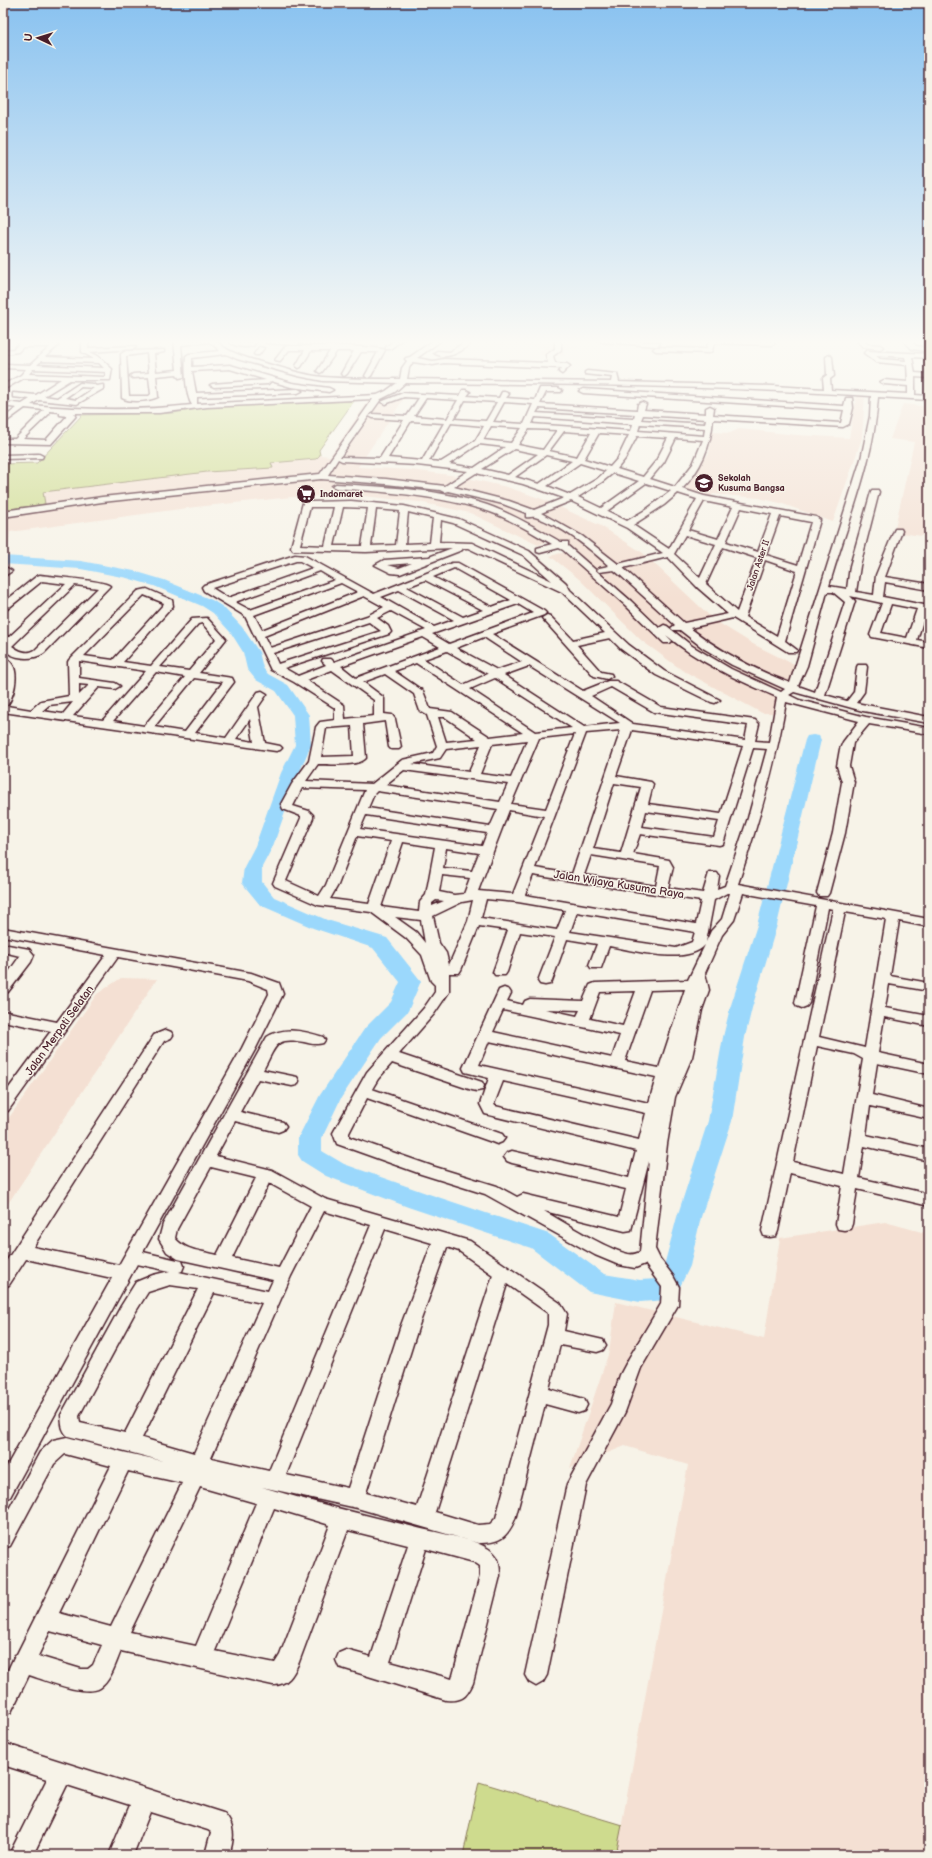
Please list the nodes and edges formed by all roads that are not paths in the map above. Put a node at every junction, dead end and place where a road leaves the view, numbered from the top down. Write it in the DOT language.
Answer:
graph roads {
  1 [pos="527,426"];
  2 [pos="708,426"];
  3 [pos="31,427"];
  4 [pos="62,427"];
  5 [pos="361,427"];
  6 [pos="404,427"];
  7 [pos="446,427"];
  8 [pos="488,427"];
  9 [pos="539,427"];
  10 [pos="636,427"];
  11 [pos="872,427"];
  12 [pos="562,428"];
  13 [pos="596,431"];
  14 [pos="357,432"];
  15 [pos="634,433"];
  16 [pos="673,436"];
  17 [pos="707,438"];
  18 [pos="17,441"];
  19 [pos="478,442"];
  20 [pos="5,443"];
  21 [pos="513,446"];
  22 [pos="545,452"];
  23 [pos="39,456"];
  24 [pos="3,457"];
  25 [pos="342,458"];
  26 [pos="383,460"];
  27 [pos="579,460"];
  28 [pos="424,463"];
  29 [pos="442,465"];
  30 [pos="614,469"];
  31 [pos="475,470"];
  32 [pos="509,478"];
  33 [pos="324,480"];
  34 [pos="646,480"];
  35 [pos="540,487"];
  36 [pos="446,488"];
  37 [pos="676,491"];
  38 [pos="876,492"];
  39 [pos="170,494"];
  40 [pos="437,495"];
  41 [pos="572,498"];
  42 [pos="702,498"];
  43 [pos="339,504"];
  44 [pos="738,505"];
  45 [pos="372,506"];
  46 [pos="404,509"];
  47 [pos="601,511"];
  48 [pos="777,512"];
  49 [pos="534,513"];
  50 [pos="3,514"];
  51 [pos="437,516"];
  52 [pos="3,518"];
  53 [pos="518,519"];
  54 [pos="626,525"];
  55 [pos="471,527"];
  56 [pos="683,531"];
  57 [pos="898,531"];
  58 [pos="584,541"];
  59 [pos="721,542"];
  60 [pos="434,545"];
  61 [pos="469,545"];
  62 [pos="565,545"];
  63 [pos="400,547"];
  64 [pos="329,548"];
  65 [pos="366,549"];
  66 [pos="526,553"];
  67 [pos="670,554"];
  68 [pos="761,556"];
  69 [pos="582,558"];
  70 [pos="428,559"];
  71 [pos="617,566"];
  72 [pos="321,568"];
  73 [pos="801,569"];
  74 [pos="602,570"];
  75 [pos="425,576"];
  76 [pos="342,580"];
  77 [pos="607,580"];
  78 [pos="74,581"];
  79 [pos="880,583"];
  80 [pos="398,586"];
  81 [pos="701,586"];
  82 [pos="929,586"];
  83 [pos="830,590"];
  84 [pos="566,591"];
  85 [pos="368,595"];
  86 [pos="520,600"];
  87 [pos="228,601"];
  88 [pos="882,601"];
  89 [pos="392,607"];
  90 [pos="3,608"];
  91 [pos="926,609"];
  92 [pos="490,610"];
  93 [pos="249,614"];
  94 [pos="737,616"];
  95 [pos="370,618"];
  96 [pos="547,618"];
  97 [pos="462,620"];
  98 [pos="681,626"];
  99 [pos="433,631"];
  100 [pos="485,634"];
  101 [pos="611,634"];
  102 [pos="258,635"];
  103 [pos="670,637"];
  104 [pos="7,639"];
  105 [pos="463,642"];
  106 [pos="780,642"];
  107 [pos="911,642"];
  108 [pos="570,644"];
  109 [pos="929,645"];
  110 [pos="450,646"];
  111 [pos="792,650"];
  112 [pos="267,652"];
  113 [pos="320,654"];
  114 [pos="77,658"];
  115 [pos="417,659"];
  116 [pos="3,661"];
  117 [pos="530,662"];
  118 [pos="115,664"];
  119 [pos="332,666"];
  120 [pos="862,667"];
  121 [pos="275,668"];
  122 [pos="153,669"];
  123 [pos="386,670"];
  124 [pos="192,674"];
  125 [pos="496,674"];
  126 [pos="606,676"];
  127 [pos="73,680"];
  128 [pos="298,680"];
  129 [pos="354,682"];
  130 [pos="97,683"];
  131 [pos="115,686"];
  132 [pos="792,688"];
  133 [pos="462,689"];
  134 [pos="262,694"];
  135 [pos="584,695"];
  136 [pos="782,696"];
  137 [pos="819,696"];
  138 [pos="79,698"];
  139 [pos="715,700"];
  140 [pos="850,704"];
  141 [pos="3,705"];
  142 [pos="253,707"];
  143 [pos="3,709"];
  144 [pos="34,713"];
  145 [pos="432,713"];
  146 [pos="379,717"];
  147 [pos="65,718"];
  148 [pos="866,720"];
  149 [pos="929,720"];
  150 [pos="340,722"];
  151 [pos="357,722"];
  152 [pos="106,723"];
  153 [pos="628,726"];
  154 [pos="147,729"];
  155 [pos="582,730"];
  156 [pos="929,731"];
  157 [pos="188,735"];
  158 [pos="534,736"];
  159 [pos="229,741"];
  160 [pos="488,741"];
  161 [pos="749,744"];
  162 [pos="260,745"];
  163 [pos="442,746"];
  164 [pos="773,746"];
  165 [pos="395,747"];
  166 [pos="276,748"];
  167 [pos="436,756"];
  168 [pos="315,761"];
  169 [pos="401,766"];
  170 [pos="430,770"];
  171 [pos="473,776"];
  172 [pos="610,779"];
  173 [pos="515,782"];
  174 [pos="298,784"];
  175 [pos="374,788"];
  176 [pos="504,807"];
  177 [pos="641,807"];
  178 [pos="362,811"];
  179 [pos="550,813"];
  180 [pos="725,818"];
  181 [pos="635,830"];
  182 [pos="494,831"];
  183 [pos="354,832"];
  184 [pos="398,839"];
  185 [pos="441,844"];
  186 [pos="486,850"];
  187 [pos="586,851"];
  188 [pos="626,856"];
  189 [pos="437,871"];
  190 [pos="529,871"];
  191 [pos="476,875"];
  192 [pos="714,876"];
  193 [pos="577,878"];
  194 [pos="735,888"];
  195 [pos="661,890"];
  196 [pos="432,896"];
  197 [pos="469,897"];
  198 [pos="518,898"];
  199 [pos="709,898"];
  200 [pos="823,898"];
  201 [pos="322,902"];
  202 [pos="840,906"];
  203 [pos="572,908"];
  204 [pos="376,910"];
  205 [pos="426,914"];
  206 [pos="893,917"];
  207 [pos="474,921"];
  208 [pos="929,923"];
  209 [pos="515,928"];
  210 [pos="702,929"];
  211 [pos="3,932"];
  212 [pos="561,935"];
  213 [pos="604,942"];
  214 [pos="3,948"];
  215 [pos="114,952"];
  216 [pos="596,965"];
  217 [pos="454,970"];
  218 [pos="500,972"];
  219 [pos="696,979"];
  220 [pos="884,979"];
  221 [pos="545,981"];
  222 [pos="644,986"];
  223 [pos="929,987"];
  224 [pos="3,989"];
  225 [pos="442,992"];
  226 [pos="501,998"];
  227 [pos="802,1003"];
  228 [pos="588,1006"];
  229 [pos="879,1011"];
  230 [pos="3,1016"];
  231 [pos="929,1021"];
  232 [pos="582,1022"];
  233 [pos="60,1028"];
  234 [pos="629,1032"];
  235 [pos="166,1035"];
  236 [pos="484,1035"];
  237 [pos="318,1040"];
  238 [pos="811,1040"];
  239 [pos="867,1052"];
  240 [pos="388,1056"];
  241 [pos="929,1060"];
  242 [pos="617,1064"];
  243 [pos="929,1069"];
  244 [pos="254,1073"];
  245 [pos="498,1074"];
  246 [pos="664,1074"];
  247 [pos="292,1080"];
  248 [pos="477,1086"];
  249 [pos="365,1092"];
  250 [pos="864,1099"];
  251 [pos="3,1107"];
  252 [pos="655,1110"];
  253 [pos="929,1114"];
  254 [pos="231,1115"];
  255 [pos="278,1126"];
  256 [pos="497,1138"];
  257 [pos="857,1139"];
  258 [pos="645,1147"];
  259 [pos="929,1155"];
  260 [pos="512,1157"];
  261 [pos="207,1160"];
  262 [pos="784,1166"];
  263 [pos="266,1174"];
  264 [pos="850,1181"];
  265 [pos="635,1185"];
  266 [pos="523,1200"];
  267 [pos="929,1200"];
  268 [pos="320,1204"];
  269 [pos="380,1222"];
  270 [pos="844,1224"];
  271 [pos="770,1231"];
  272 [pos="441,1240"];
  273 [pos="21,1251"];
  274 [pos="132,1256"];
  275 [pos="653,1261"];
  276 [pos="222,1262"];
  277 [pos="177,1266"];
  278 [pos="502,1272"];
  279 [pos="122,1273"];
  280 [pos="283,1276"];
  281 [pos="3,1280"];
  282 [pos="209,1285"];
  283 [pos="274,1299"];
  284 [pos="554,1336"];
  285 [pos="597,1345"];
  286 [pos="538,1394"];
  287 [pos="578,1405"];
  288 [pos="127,1452"];
  289 [pos="197,1470"];
  290 [pos="271,1490"];
  291 [pos="3,1491"];
  292 [pos="354,1498"];
  293 [pos="424,1518"];
  294 [pos="342,1519"];
  295 [pos="420,1538"];
  296 [pos="3,1539"];
  297 [pos="44,1619"];
  298 [pos="116,1639"];
  299 [pos="202,1658"];
  300 [pos="346,1660"];
  301 [pos="22,1662"];
  302 [pos="377,1669"];
  303 [pos="536,1675"];
  304 [pos="3,1704"];
  305 [pos="3,1754"];
  306 [pos="62,1772"];
  307 [pos="144,1799"];
  308 [pos="21,1855"];
  309 [pos="121,1855"];
  310 [pos="217,1855"];
  1 -- 21 [label="street"];
  2 -- 17 [label="street"];
  3 -- 18 [label="street"];
  4 -- 18 [label="street"];
  5 -- 14 [label="street"];
  6 -- 26 [label="street"];
  7 -- 28 [label="street"];
  8 -- 19 [label="street"];
  9 -- 12 [label="street"];
  10 -- 15 [label="street"];
  11 -- 83 [label="street"];
  12 -- 13 [label="street"];
  12 -- 22 [label="street"];
  13 -- 15 [label="street"];
  13 -- 27 [label="street"];
  14 -- 25 [label="street"];
  14 -- 33 [label="street"];
  15 -- 16 [label="street"];
  15 -- 30 [label="street"];
  16 -- 17 [label="street"];
  16 -- 34 [label="street"];
  17 -- 37 [label="street"];
  18 -- 20 [label="street"];
  19 -- 21 [label="street"];
  19 -- 29 [label="street"];
  21 -- 22 [label="street"];
  21 -- 31 [label="street"];
  22 -- 27 [label="street"];
  22 -- 32 [label="street"];
  23 -- 24 [label="street"];
  25 -- 26 [label="street"];
  25 -- 33 [label="street"];
  26 -- 28 [label="street"];
  27 -- 30 [label="street"];
  27 -- 35 [label="street"];
  28 -- 29 [label="street"];
  29 -- 31 [label="street"];
  30 -- 34 [label="street"];
  30 -- 41 [label="street"];
  31 -- 32 [label="street"];
  31 -- 36 [label="street"];
  32 -- 35 [label="street"];
  33 -- 36 [label="street"];
  33 -- 39 [label="street"];
  33 -- 40 [label="street"];
  34 -- 37 [label="street"];
  34 -- 47 [label="street"];
  35 -- 41 [label="street"];
  36 -- 40 [label="street"];
  36 -- 49 [label="street"];
  37 -- 42 [label="street"];
  37 -- 54 [label="street"];
  38 -- 83 [label="street"];
  39 -- 50 [label="street"];
  39 -- 52 [label="street"];
  40 -- 53 [label="street"];
  41 -- 47 [label="street"];
  41 -- 49 [label="street"];
  42 -- 44 [label="street"];
  42 -- 56 [label="street"];
  43 -- 45 [label="street"];
  43 -- 64 [label="street"];
  43 -- 64 [label="street"];
  44 -- 48 [label="street"];
  44 -- 59 [label="street"];
  45 -- 46 [label="street"];
  45 -- 65 [label="street"];
  46 -- 51 [label="street"];
  46 -- 63 [label="street"];
  47 -- 54 [label="street"];
  48 -- 68 [label="street, Jalan Aster II"];
  48 -- 73 [label="street"];
  49 -- 53 [label="street"];
  49 -- 58 [label="street"];
  51 -- 55 [label="street"];
  51 -- 60 [label="street"];
  53 -- 62 [label="street"];
  54 -- 67 [label="street"];
  55 -- 61 [label="street"];
  55 -- 66 [label="street"];
  56 -- 59 [label="street"];
  56 -- 67 [label="street"];
  57 -- 79 [label="street"];
  58 -- 62 [label="street"];
  58 -- 71 [label="street"];
  59 -- 68 [label="street"];
  59 -- 81 [label="street"];
  60 -- 61 [label="street"];
  60 -- 63 [label="street"];
  61 -- 70 [label="street"];
  61 -- 84 [label="street"];
  62 -- 66 [label="street"];
  62 -- 69 [label="street"];
  63 -- 65 [label="street"];
  64 -- 65 [label="street"];
  66 -- 84 [label="street"];
  67 -- 71 [label="street"];
  67 -- 81 [label="street"];
  68 -- 73 [label="street"];
  68 -- 94 [label="street, Jalan Aster II"];
  69 -- 74 [label="street"];
  69 -- 77 [label="street"];
  71 -- 74 [label="street"];
  71 -- 98 [label="street"];
  72 -- 76 [label="street"];
  72 -- 87 [label="street"];
  72 -- 87 [label="street"];
  73 -- 106 [label="street"];
  74 -- 77 [label="street"];
  75 -- 80 [label="street"];
  75 -- 86 [label="street"];
  75 -- 92 [label="street"];
  76 -- 85 [label="street"];
  76 -- 93 [label="street"];
  77 -- 103 [label="street"];
  78 -- 90 [label="street"];
  78 -- 104 [label="street"];
  78 -- 104 [label="street"];
  79 -- 82 [label="street"];
  79 -- 88 [label="street"];
  80 -- 85 [label="street"];
  80 -- 97 [label="street"];
  81 -- 94 [label="street"];
  83 -- 88 [label="street"];
  83 -- 132 [label="street"];
  83 -- 137 [label="street"];
  84 -- 101 [label="street"];
  85 -- 89 [label="street"];
  85 -- 102 [label="street"];
  86 -- 92 [label="street"];
  86 -- 100 [label="street"];
  87 -- 93 [label="street"];
  88 -- 91 [label="street"];
  88 -- 107 [label="street"];
  89 -- 95 [label="street"];
  89 -- 99 [label="street"];
  91 -- 107 [label="street"];
  92 -- 97 [label="street"];
  93 -- 102 [label="street"];
  94 -- 98 [label="street"];
  94 -- 106 [label="street"];
  95 -- 112 [label="street"];
  95 -- 113 [label="street"];
  96 -- 108 [label="street"];
  97 -- 99 [label="street"];
  98 -- 103 [label="street"];
  98 -- 132 [label="street"];
  99 -- 105 [label="street"];
  99 -- 110 [label="street"];
  99 -- 119 [label="street"];
  100 -- 105 [label="street"];
  100 -- 117 [label="street"];
  101 -- 108 [label="street"];
  101 -- 139 [label="street"];
  102 -- 112 [label="street"];
  103 -- 136 [label="street"];
  105 -- 110 [label="street"];
  106 -- 111 [label="street"];
  107 -- 109 [label="street"];
  108 -- 126 [label="street"];
  110 -- 115 [label="street"];
  110 -- 125 [label="street"];
  112 -- 121 [label="street"];
  113 -- 119 [label="street"];
  113 -- 121 [label="street"];
  114 -- 118 [label="street"];
  114 -- 118 [label="street"];
  114 -- 127 [label="street"];
  115 -- 123 [label="street"];
  115 -- 133 [label="street"];
  116 -- 141 [label="street"];
  117 -- 125 [label="street"];
  117 -- 135 [label="street"];
  118 -- 122 [label="street"];
  119 -- 128 [label="street"];
  119 -- 129 [label="street"];
  120 -- 140 [label="street"];
  121 -- 128 [label="street"];
  122 -- 124 [label="street"];
  122 -- 124 [label="street"];
  122 -- 152 [label="street"];
  123 -- 129 [label="street"];
  123 -- 145 [label="street"];
  124 -- 154 [label="street"];
  124 -- 157 [label="street"];
  125 -- 133 [label="street"];
  125 -- 155 [label="street"];
  127 -- 130 [label="street"];
  127 -- 138 [label="street"];
  128 -- 150 [label="street"];
  129 -- 146 [label="street"];
  130 -- 131 [label="street"];
  130 -- 138 [label="street"];
  132 -- 136 [label="street"];
  132 -- 137 [label="street"];
  133 -- 158 [label="street"];
  134 -- 142 [label="street"];
  135 -- 153 [label="street"];
  135 -- 161 [label="street"];
  136 -- 148 [label="street"];
  136 -- 164 [label="street"];
  137 -- 140 [label="street"];
  138 -- 144 [label="street"];
  138 -- 147 [label="street"];
  140 -- 149 [label="street"];
  142 -- 159 [label="street"];
  142 -- 162 [label="street"];
  143 -- 144 [label="street"];
  144 -- 147 [label="street"];
  145 -- 160 [label="street"];
  145 -- 163 [label="street"];
  146 -- 151 [label="street"];
  146 -- 165 [label="street"];
  147 -- 152 [label="street"];
  148 -- 156 [label="street"];
  148 -- 200 [label="street"];
  150 -- 151 [label="street"];
  150 -- 168 [label="street"];
  151 -- 168 [label="street"];
  152 -- 154 [label="street"];
  153 -- 155 [label="street"];
  153 -- 161 [label="street"];
  153 -- 172 [label="street"];
  154 -- 157 [label="street"];
  155 -- 158 [label="street"];
  155 -- 179 [label="street"];
  157 -- 159 [label="street"];
  158 -- 160 [label="street"];
  158 -- 173 [label="street"];
  159 -- 162 [label="street"];
  160 -- 163 [label="street"];
  160 -- 171 [label="street"];
  161 -- 164 [label="street"];
  161 -- 180 [label="street"];
  162 -- 166 [label="street"];
  163 -- 167 [label="street"];
  164 -- 194 [label="street"];
  167 -- 169 [label="street"];
  167 -- 170 [label="street"];
  168 -- 174 [label="street"];
  169 -- 170 [label="street"];
  169 -- 175 [label="street"];
  170 -- 171 [label="street"];
  171 -- 173 [label="street"];
  172 -- 177 [label="street"];
  172 -- 187 [label="street"];
  173 -- 176 [label="street"];
  174 -- 175 [label="street"];
  174 -- 201 [label="street"];
  175 -- 176 [label="street"];
  175 -- 178 [label="street"];
  176 -- 179 [label="street"];
  176 -- 182 [label="street"];
  177 -- 180 [label="street"];
  177 -- 181 [label="street"];
  178 -- 182 [label="street"];
  178 -- 183 [label="street"];
  179 -- 190 [label="street"];
  180 -- 181 [label="street"];
  181 -- 188 [label="street"];
  182 -- 186 [label="street"];
  183 -- 184 [label="street"];
  183 -- 201 [label="street"];
  184 -- 185 [label="street"];
  184 -- 204 [label="street"];
  185 -- 186 [label="street"];
  185 -- 189 [label="street"];
  186 -- 191 [label="street"];
  187 -- 188 [label="street"];
  187 -- 193 [label="street"];
  188 -- 195 [label="street"];
  189 -- 191 [label="street"];
  189 -- 196 [label="street"];
  190 -- 193 [label="street, Jalan Wijaya Kusuma Raya"];
  190 -- 198 [label="street"];
  191 -- 197 [label="street"];
  192 -- 199 [label="street"];
  193 -- 195 [label="street, Jalan Wijaya Kusuma Raya"];
  194 -- 199 [label="street"];
  194 -- 200 [label="street"];
  194 -- 219 [label="street"];
  195 -- 199 [label="street, Jalan Wijaya Kusuma Raya"];
  196 -- 197 [label="street"];
  196 -- 205 [label="street"];
  197 -- 198 [label="street"];
  197 -- 205 [label="street"];
  197 -- 207 [label="street"];
  198 -- 203 [label="street"];
  199 -- 210 [label="street"];
  200 -- 202 [label="street"];
  200 -- 227 [label="street"];
  201 -- 204 [label="street"];
  202 -- 206 [label="street"];
  202 -- 238 [label="street"];
  203 -- 210 [label="street"];
  203 -- 212 [label="street"];
  204 -- 205 [label="street"];
  204 -- 225 [label="street"];
  205 -- 225 [label="street"];
  206 -- 208 [label="street"];
  206 -- 220 [label="street"];
  207 -- 209 [label="street"];
  207 -- 217 [label="street"];
  209 -- 212 [label="street"];
  209 -- 218 [label="street"];
  210 -- 213 [label="street"];
  211 -- 215 [label="street"];
  212 -- 213 [label="street"];
  212 -- 221 [label="street"];
  213 -- 216 [label="street"];
  214 -- 224 [label="street"];
  215 -- 233 [label="street, Jalan Merpati Selatan"];
  215 -- 274 [label="street"];
  219 -- 222 [label="street"];
  219 -- 246 [label="street"];
  219 -- 275 [label="street"];
  220 -- 223 [label="street"];
  220 -- 229 [label="street"];
  222 -- 228 [label="street"];
  222 -- 234 [label="street"];
  225 -- 240 [label="street"];
  226 -- 228 [label="street"];
  226 -- 232 [label="street"];
  226 -- 236 [label="street"];
  228 -- 232 [label="street"];
  229 -- 231 [label="street"];
  229 -- 239 [label="street"];
  230 -- 233 [label="street"];
  232 -- 234 [label="street"];
  233 -- 251 [label="street, Jalan Merpati Selatan"];
  234 -- 242 [label="street"];
  235 -- 273 [label="street"];
  236 -- 242 [label="street"];
  236 -- 245 [label="street"];
  237 -- 244 [label="street"];
  238 -- 239 [label="street"];
  238 -- 262 [label="street"];
  239 -- 241 [label="street"];
  239 -- 243 [label="street"];
  239 -- 250 [label="street"];
  240 -- 248 [label="street"];
  240 -- 249 [label="street"];
  242 -- 246 [label="street"];
  244 -- 247 [label="street"];
  244 -- 254 [label="street"];
  245 -- 252 [label="street"];
  245 -- 258 [label="street"];
  246 -- 252 [label="street"];
  249 -- 256 [label="street"];
  249 -- 275 [label="street"];
  250 -- 253 [label="street"];
  250 -- 257 [label="street"];
  252 -- 258 [label="street"];
  254 -- 255 [label="street"];
  254 -- 261 [label="street"];
  257 -- 259 [label="street"];
  257 -- 264 [label="street"];
  258 -- 265 [label="street"];
  260 -- 265 [label="street"];
  261 -- 263 [label="street"];
  261 -- 277 [label="street"];
  262 -- 264 [label="street"];
  262 -- 271 [label="street"];
  263 -- 268 [label="street"];
  263 -- 276 [label="street"];
  264 -- 267 [label="street"];
  264 -- 270 [label="street"];
  265 -- 266 [label="street"];
  268 -- 269 [label="street"];
  268 -- 280 [label="street"];
  269 -- 272 [label="street"];
  269 -- 290 [label="street"];
  272 -- 278 [label="street"];
  272 -- 292 [label="street"];
  273 -- 279 [label="street"];
  273 -- 281 [label="street"];
  274 -- 277 [label="street"];
  274 -- 279 [label="street"];
  275 -- 303 [label="street"];
  276 -- 277 [label="street"];
  276 -- 280 [label="street"];
  277 -- 282 [label="street"];
  277 -- 288 [label="street"];
  278 -- 284 [label="street"];
  278 -- 293 [label="street"];
  279 -- 291 [label="street"];
  280 -- 283 [label="street"];
  282 -- 283 [label="street"];
  282 -- 288 [label="street"];
  283 -- 289 [label="street"];
  284 -- 285 [label="street"];
  284 -- 286 [label="street"];
  286 -- 287 [label="street"];
  286 -- 293 [label="street"];
  288 -- 289 [label="street"];
  288 -- 296 [label="street"];
  288 -- 297 [label="street"];
  289 -- 290 [label="street"];
  289 -- 298 [label="street"];
  290 -- 292 [label="street"];
  290 -- 294 [label="street"];
  290 -- 299 [label="street"];
  292 -- 293 [label="street"];
  294 -- 295 [label="street"];
  294 -- 299 [label="street"];
  295 -- 302 [label="street"];
  295 -- 302 [label="street"];
  297 -- 298 [label="street"];
  297 -- 301 [label="street"];
  298 -- 299 [label="street"];
  298 -- 301 [label="street"];
  300 -- 302 [label="street"];
  301 -- 304 [label="street"];
  305 -- 306 [label="street"];
  306 -- 307 [label="street"];
  306 -- 308 [label="street"];
  307 -- 309 [label="street"];
  307 -- 310 [label="street"];
}
